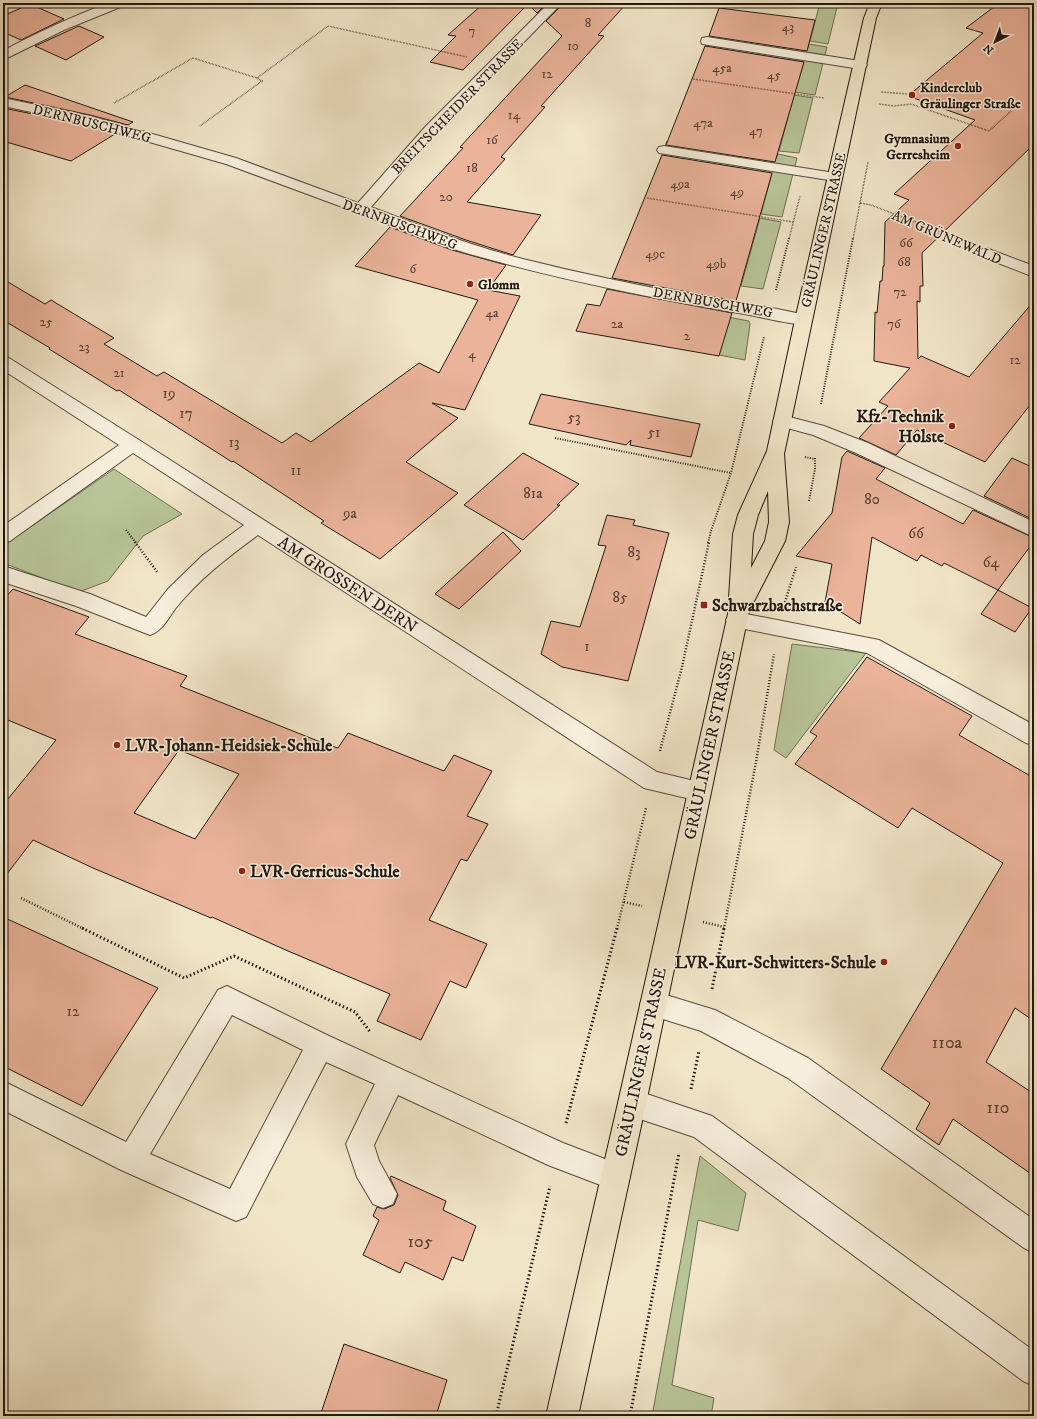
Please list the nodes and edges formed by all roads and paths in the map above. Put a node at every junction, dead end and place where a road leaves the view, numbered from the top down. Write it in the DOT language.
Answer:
graph roads {
  1 [pos="119,3"];
  2 [pos="556,3"];
  3 [pos="873,5"];
  4 [pos="706,41"];
  5 [pos="3,56"];
  6 [pos="496,64"];
  7 [pos="860,65"];
  8 [pos="257,78"];
  9 [pos="693,79"];
  10 [pos="882,85"];
  11 [pos="881,92"];
  12 [pos="908,94"];
  13 [pos="880,97"];
  14 [pos="824,98"];
  15 [pos="3,102"];
  16 [pos="879,102"];
  17 [pos="1011,111"];
  18 [pos="85,119"];
  19 [pos="175,144"];
  20 [pos="664,150"];
  21 [pos="869,158"];
  22 [pos="835,177"];
  23 [pos="646,198"];
  24 [pos="860,203"];
  25 [pos="360,210"];
  26 [pos="794,222"];
  27 [pos="986,253"];
  28 [pos="1034,272"];
  29 [pos="803,320"];
  30 [pos="3,362"];
  31 [pos="820,410"];
  32 [pos="782,421"];
  33 [pos="555,438"];
  34 [pos="133,444"];
  35 [pos="776,451"];
  36 [pos="815,452"];
  37 [pos="805,457"];
  38 [pos="815,459"];
  39 [pos="731,473"];
  40 [pos="808,507"];
  41 [pos="258,525"];
  42 [pos="126,530"];
  43 [pos="1034,530"];
  44 [pos="3,536"];
  45 [pos="798,561"];
  46 [pos="3,574"];
  47 [pos="175,595"];
  48 [pos="737,617"];
  49 [pos="778,628"];
  50 [pos="1034,736"];
  51 [pos="699,792"];
  52 [pos="648,800"];
  53 [pos="624,902"];
  54 [pos="636,905"];
  55 [pos="709,923"];
  56 [pos="724,927"];
  57 [pos="653,1004"];
  58 [pos="706,1019"];
  59 [pos="320,1045"];
  60 [pos="392,1079"];
  61 [pos="3,1094"];
  62 [pos="632,1102"];
  63 [pos="685,1119"];
  64 [pos="558,1155"];
  65 [pos="131,1160"];
  66 [pos="616,1177"];
  67 [pos="382,1194"];
  68 [pos="1034,1238"];
  69 [pos="1034,1370"];
  70 [pos="496,1416"];
  71 [pos="562,1416"];
  72 [pos="630,1416"];
  1 -- 5 [label="street"];
  2 -- 6 [label="street, BREITSCHEIDER STRASSE"];
  3 -- 7 [label="main road, GRÄULINGER STRASSE"];
  4 -- 7 [label="street"];
  6 -- 8 [label="path"];
  6 -- 25 [label="street, BREITSCHEIDER STRASSE"];
  7 -- 22 [label="main road, GRÄULINGER STRASSE"];
  8 -- 18 [label="path"];
  8 -- 19 [label="path"];
  9 -- 14 [label="path"];
  10 -- 11 [label="path"];
  11 -- 12 [label="path"];
  11 -- 13 [label="path"];
  15 -- 18 [label="street, DERNBUSCHWEG"];
  16 -- 17 [label="path"];
  18 -- 19 [label="street, DERNBUSCHWEG"];
  19 -- 25 [label="street, DERNBUSCHWEG"];
  20 -- 22 [label="street"];
  21 -- 24 [label="path"];
  22 -- 29 [label="main road, GRÄULINGER STRASSE"];
  23 -- 26 [label="path"];
  24 -- 27 [label="path, AM GRÜNEWALD"];
  24 -- 31 [label="path"];
  25 -- 29 [label="street, DERNBUSCHWEG"];
  27 -- 28 [label="street, AM GRÜNEWALD"];
  29 -- 32 [label="main road, GRÄULINGER STRASSE"];
  30 -- 34 [label="street, AM GROSSEN DERN"];
  32 -- 35 [label="main road, GRÄULINGER STRASSE"];
  32 -- 43 [label="street"];
  33 -- 39 [label="path"];
  34 -- 41 [label="street, AM GROSSEN DERN"];
  34 -- 44 [label="street"];
  35 -- 48 [label="main road, GRÄULINGER STRASSE"];
  35 -- 48 [label="main road, GRÄULINGER STRASSE"];
  36 -- 38 [label="path"];
  37 -- 38 [label="path"];
  38 -- 40 [label="path"];
  41 -- 47 [label="street"];
  41 -- 51 [label="street, AM GROSSEN DERN"];
  42 -- 47 [label="path"];
  45 -- 49 [label="path"];
  46 -- 47 [label="street"];
  48 -- 49 [label="street"];
  48 -- 51 [label="main road, GRÄULINGER STRASSE"];
  49 -- 50 [label="street"];
  49 -- 56 [label="path"];
  51 -- 57 [label="main road, GRÄULINGER STRASSE"];
  52 -- 53 [label="path"];
  53 -- 54 [label="path"];
  53 -- 64 [label="path"];
  55 -- 56 [label="path"];
  56 -- 58 [label="path"];
  57 -- 58 [label="street"];
  57 -- 62 [label="main road, GRÄULINGER STRASSE"];
  58 -- 63 [label="path"];
  58 -- 68 [label="street"];
  59 -- 60 [label="street"];
  59 -- 65 [label="street"];
  59 -- 65 [label="street"];
  60 -- 64 [label="street"];
  60 -- 67 [label="street"];
  61 -- 65 [label="street"];
  62 -- 63 [label="street"];
  62 -- 66 [label="main road, GRÄULINGER STRASSE"];
  63 -- 69 [label="street"];
  63 -- 72 [label="path"];
  64 -- 66 [label="street"];
  64 -- 70 [label="path"];
  66 -- 71 [label="main road, GRÄULINGER STRASSE"];
}
